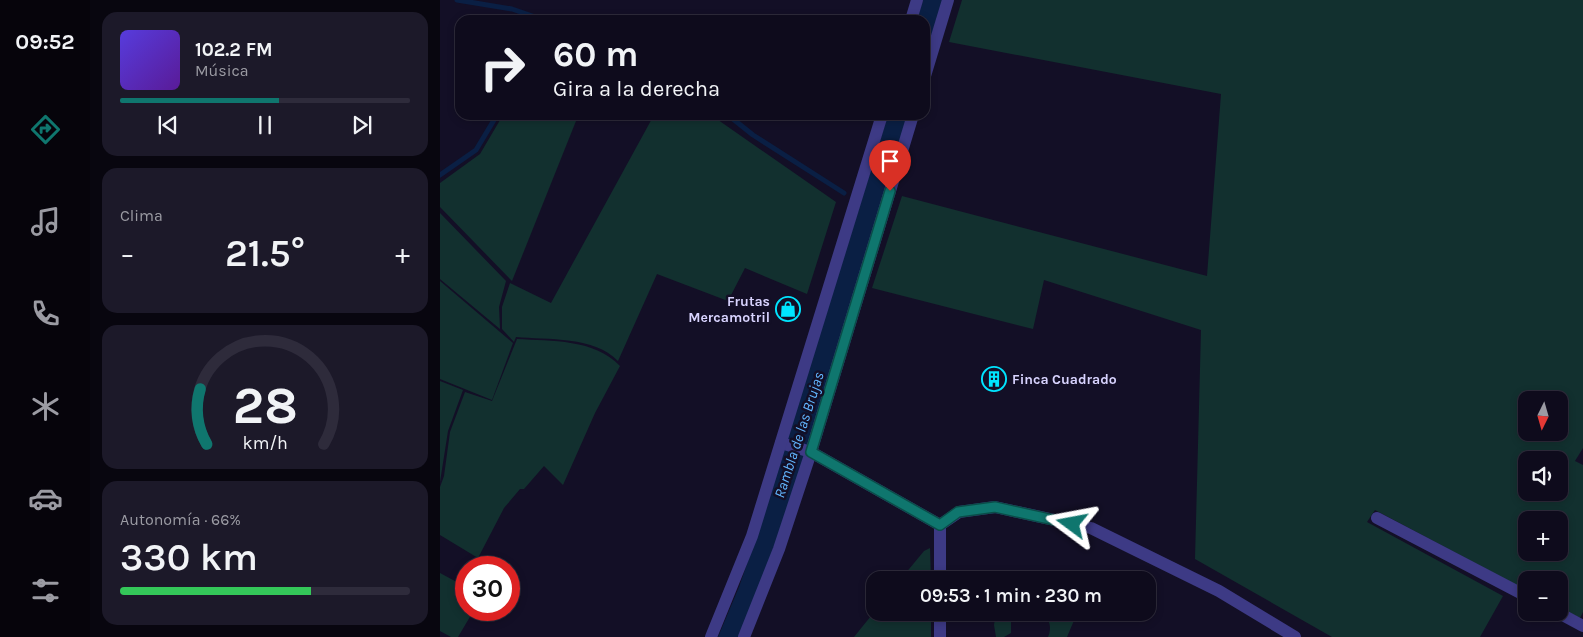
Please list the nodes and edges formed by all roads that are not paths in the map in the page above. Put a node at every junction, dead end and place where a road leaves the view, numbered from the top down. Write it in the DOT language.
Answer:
graph roads {
  1 [pos="917,0"];
  2 [pos="948,0"];
  3 [pos="912,15"];
  4 [pos="930,59"];
  5 [pos="880,120"];
  6 [pos="911,120"];
  7 [pos="783,444"];
  8 [pos="809,451"];
  9 [pos="1377,518"];
  10 [pos="940,525"];
  11 [pos="940,571"];
  12 [pos="1518,592"];
  13 [pos="1568,618"];
  14 [pos="940,621"];
  15 [pos="1583,626"];
  16 [pos="711,637"];
  17 [pos="744,637"];
  18 [pos="940,637"];
  19 [pos="1295,637"];
  1 -- 3 [label="street"];
  2 -- 4 [label="street"];
  5 -- 7 [label="street"];
  6 -- 8 [label="street"];
  7 -- 8 [label="street"];
  7 -- 16 [label="street"];
  8 -- 10 [label="street"];
  8 -- 17 [label="street"];
  9 -- 12 [label="street"];
  10 -- 11 [label="street"];
  10 -- 19 [label="street"];
  13 -- 15 [label="street"];
  14 -- 18 [label="street"];
}
